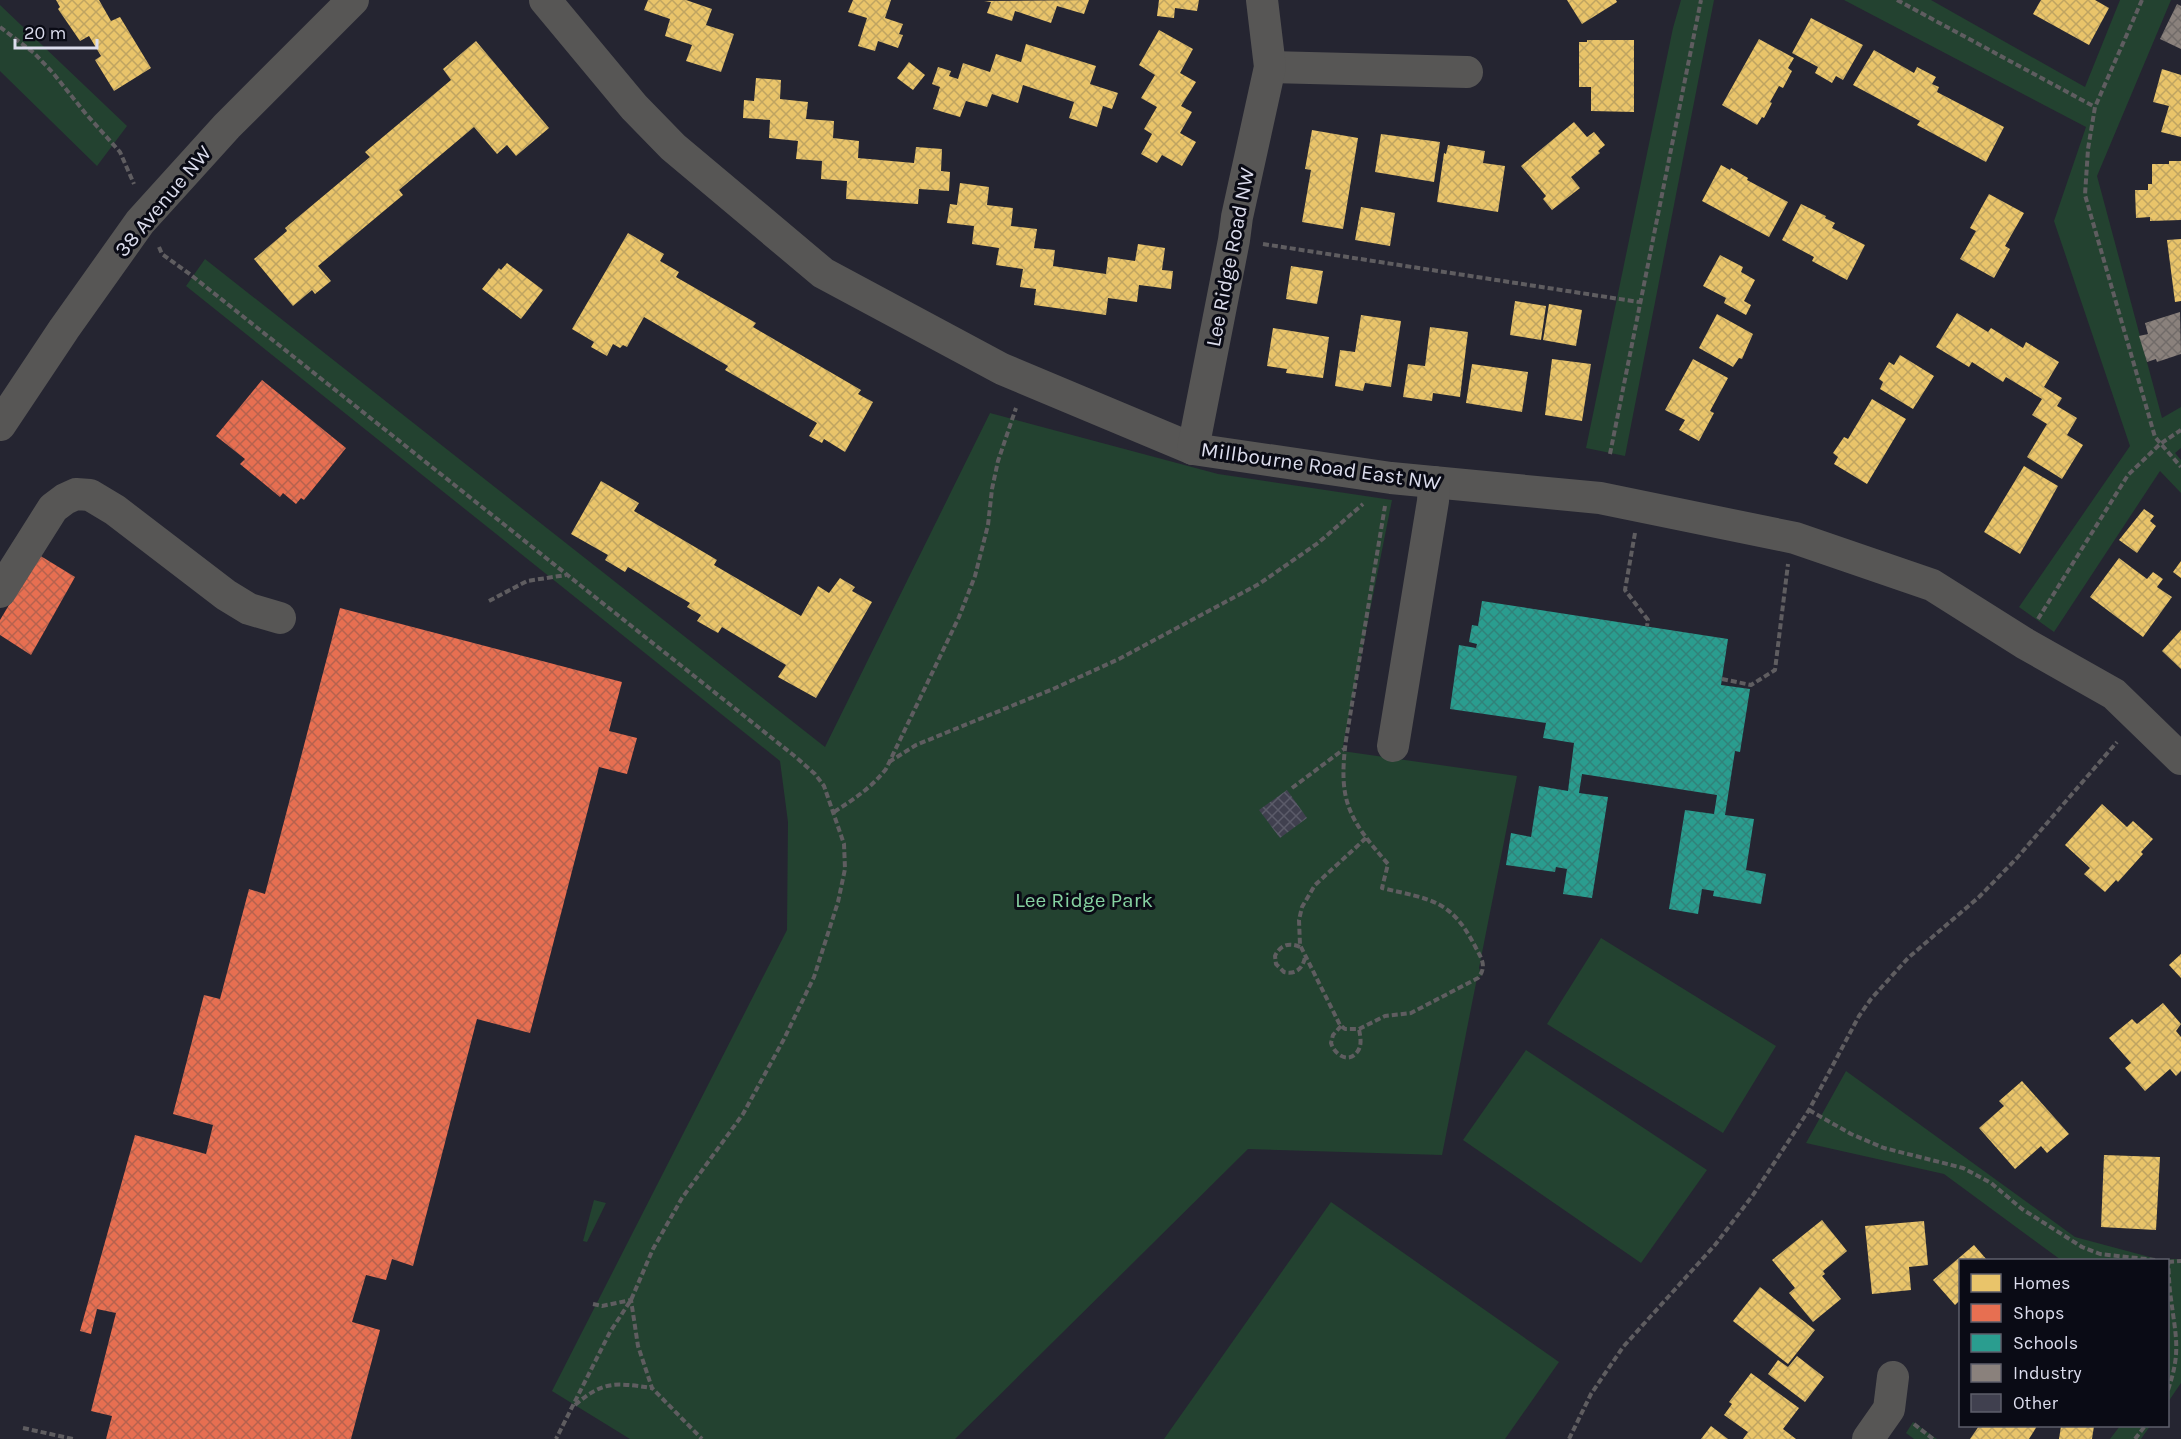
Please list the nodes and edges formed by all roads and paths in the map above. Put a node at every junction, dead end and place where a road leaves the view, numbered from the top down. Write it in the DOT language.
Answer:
graph roads {
  1 [pos="353,0"];
  2 [pos="544,0"];
  3 [pos="1262,0"];
  4 [pos="1701,0"];
  5 [pos="1897,0"];
  6 [pos="2142,0"];
  7 [pos="0,27"];
  8 [pos="1270,67"];
  9 [pos="1467,72"];
  10 [pos="2095,107"];
  11 [pos="147,214"];
  12 [pos="1260,243"];
  13 [pos="1639,302"];
  14 [pos="31,378"];
  15 [pos="0,399"];
  16 [pos="1016,408"];
  17 [pos="0,425"];
  18 [pos="2181,430"];
  19 [pos="2160,444"];
  20 [pos="1193,449"];
  21 [pos="1610,454"];
  22 [pos="2181,467"];
  23 [pos="1434,482"];
  24 [pos="1368,499"];
  25 [pos="1386,504"];
  26 [pos="1635,532"];
  27 [pos="1789,564"];
  28 [pos="567,574"];
  29 [pos="0,592"];
  30 [pos="489,601"];
  31 [pos="280,618"];
  32 [pos="1647,626"];
  33 [pos="2024,643"];
  34 [pos="1722,679"];
  35 [pos="2116,742"];
  36 [pos="1394,746"];
  37 [pos="1345,749"];
  38 [pos="2181,759"];
  39 [pos="890,762"];
  40 [pos="1292,788"];
  41 [pos="834,812"];
  42 [pos="1366,838"];
  43 [pos="1301,947"];
  44 [pos="1305,956"];
  45 [pos="1341,1026"];
  46 [pos="1359,1029"];
  47 [pos="1809,1110"];
  48 [pos="2146,1259"];
  49 [pos="2169,1275"];
  50 [pos="631,1300"];
  51 [pos="593,1304"];
  52 [pos="1893,1377"];
  53 [pos="652,1388"];
  54 [pos="2169,1388"];
  55 [pos="572,1407"];
  56 [pos="1914,1425"];
  57 [pos="23,1428"];
  58 [pos="74,1439"];
  59 [pos="556,1439"];
  60 [pos="702,1439"];
  61 [pos="1569,1439"];
  62 [pos="1868,1439"];
  63 [pos="1933,1439"];
  1 -- 11 [label="street, 38 Avenue NW"];
  2 -- 20 [label="street, Millbourne Road East NW"];
  3 -- 8 [label="street, Lee Ridge Road NW"];
  4 -- 13 [label="path"];
  5 -- 10 [label="path"];
  6 -- 10 [label="path"];
  7 -- 11 [label="path"];
  8 -- 9 [label="street"];
  8 -- 20 [label="street, Lee Ridge Road NW"];
  10 -- 19 [label="path"];
  11 -- 14 [label="street, 38 Avenue NW"];
  11 -- 28 [label="path"];
  12 -- 13 [label="path"];
  13 -- 21 [label="path"];
  14 -- 15 [label="street"];
  14 -- 17 [label="street, 38 Avenue NW"];
  16 -- 39 [label="path"];
  18 -- 19 [label="path"];
  19 -- 22 [label="path"];
  19 -- 33 [label="path"];
  20 -- 23 [label="street, Millbourne Road East NW"];
  23 -- 33 [label="street, Millbourne Road East NW"];
  23 -- 36 [label="street"];
  24 -- 39 [label="path"];
  25 -- 37 [label="path"];
  26 -- 32 [label="path"];
  27 -- 34 [label="path"];
  28 -- 30 [label="path"];
  28 -- 41 [label="path"];
  29 -- 31 [label="street"];
  33 -- 38 [label="street, Millbourne Road East NW"];
  35 -- 47 [label="path"];
  37 -- 40 [label="path"];
  37 -- 42 [label="path"];
  39 -- 41 [label="path"];
  41 -- 50 [label="path"];
  42 -- 43 [label="path"];
  42 -- 46 [label="path"];
  43 -- 44 [label="path"];
  43 -- 44 [label="path"];
  44 -- 45 [label="path"];
  45 -- 46 [label="path"];
  45 -- 46 [label="path"];
  47 -- 48 [label="path"];
  47 -- 61 [label="path"];
  49 -- 54 [label="path"];
  50 -- 51 [label="path"];
  50 -- 53 [label="path"];
  50 -- 55 [label="path"];
  52 -- 62 [label="street"];
  53 -- 55 [label="path"];
  53 -- 60 [label="path"];
  55 -- 59 [label="path"];
  56 -- 63 [label="path"];
  57 -- 58 [label="path"];
}
